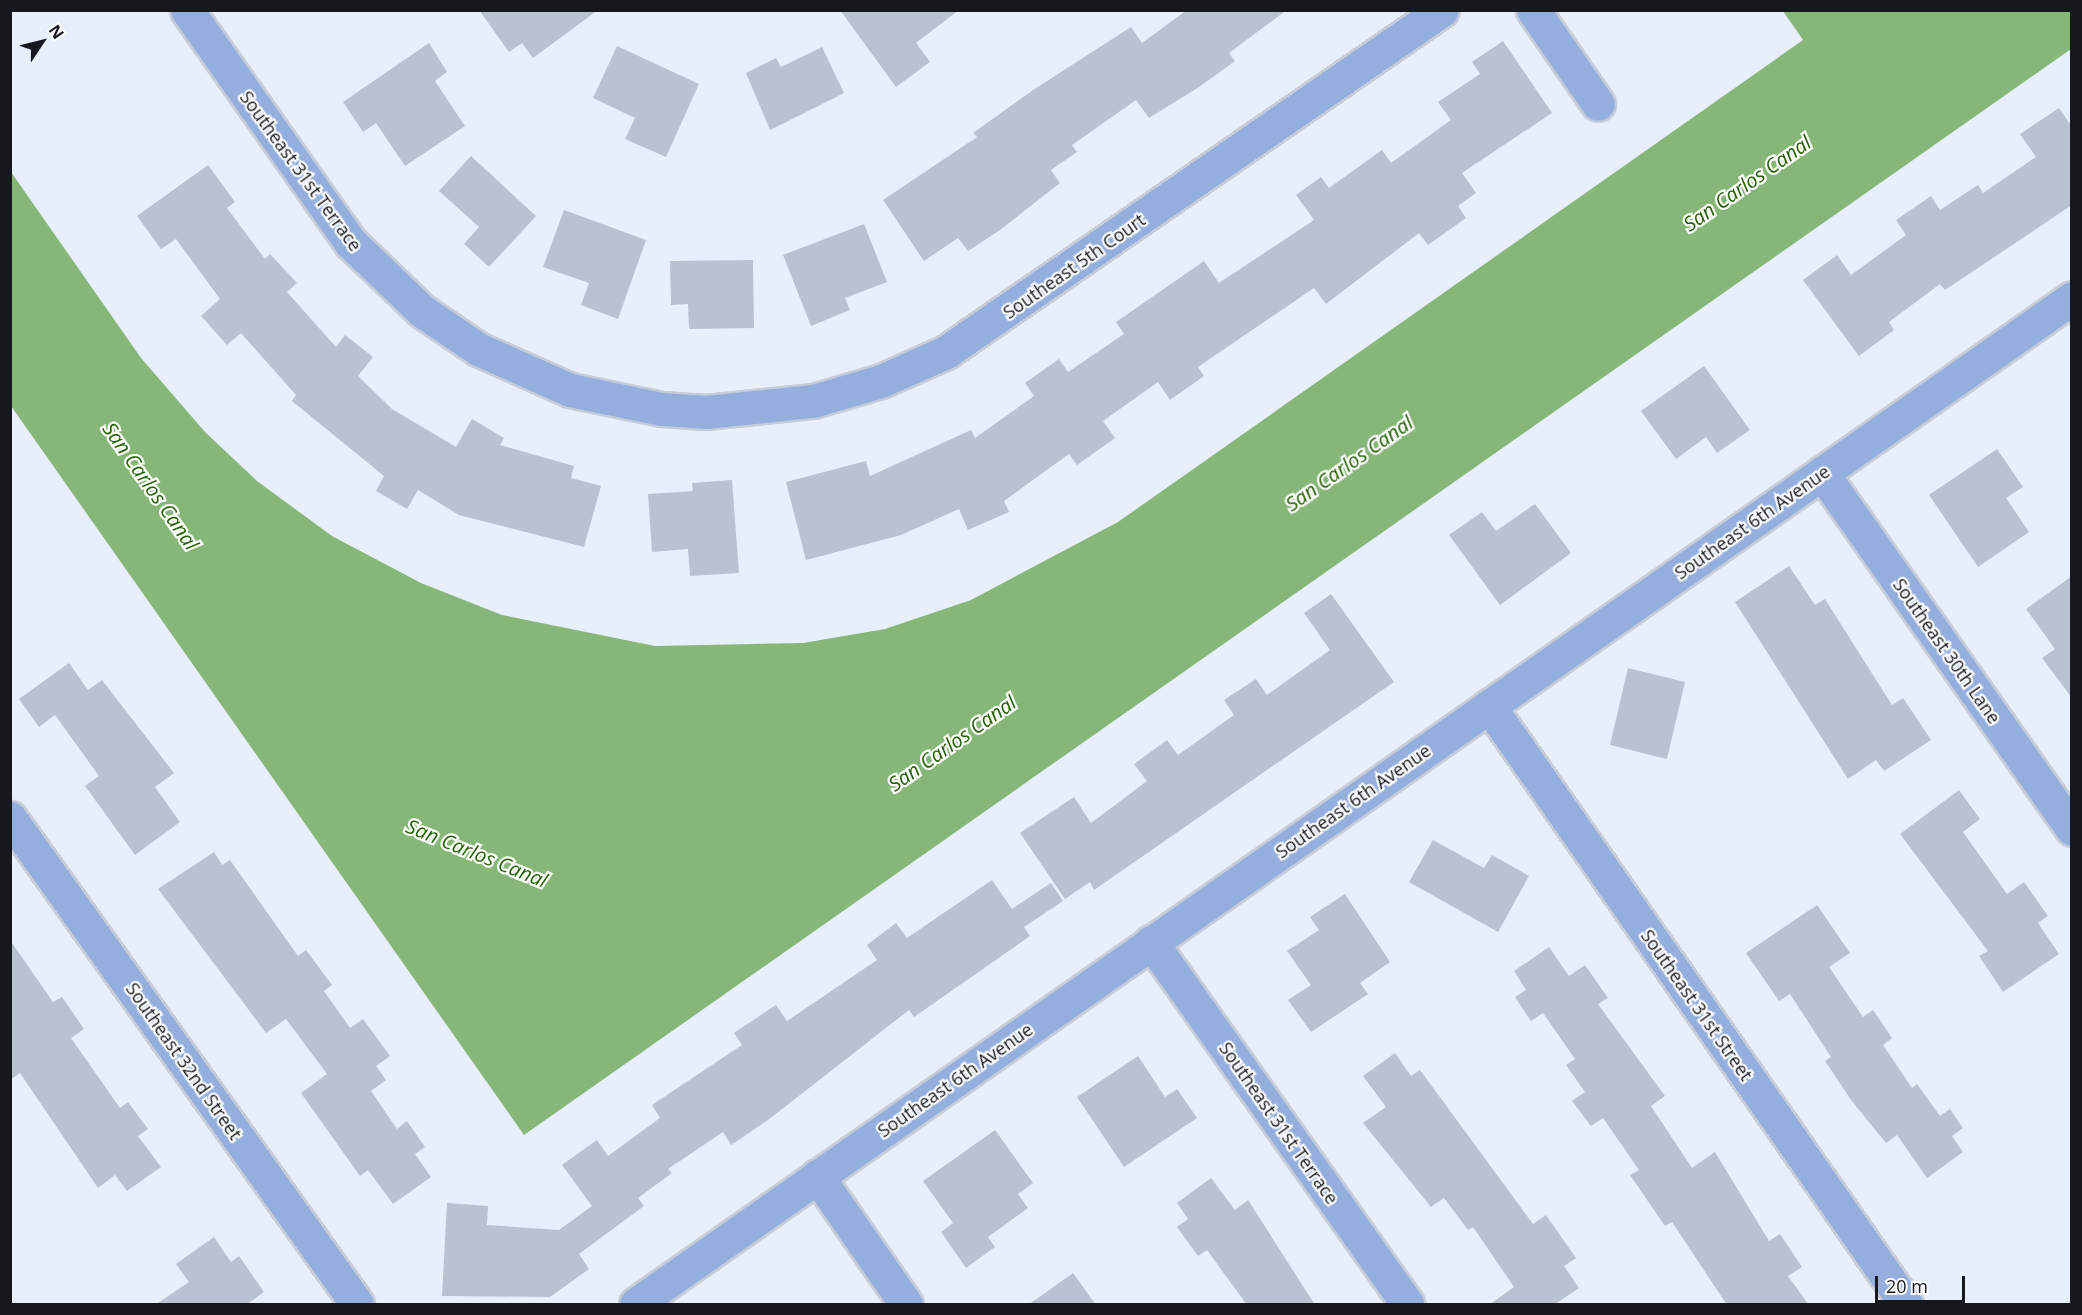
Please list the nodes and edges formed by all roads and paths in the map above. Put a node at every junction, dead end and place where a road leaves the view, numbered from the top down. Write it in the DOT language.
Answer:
graph roads {
  1 [pos="187,10"];
  2 [pos="1442,10"];
  3 [pos="1533,10"];
  4 [pos="1598,104"];
  5 [pos="2072,298"];
  6 [pos="662,409"];
  7 [pos="1822,473"];
  8 [pos="1489,706"];
  9 [pos="10,818"];
  10 [pos="2072,830"];
  11 [pos="1151,942"];
  12 [pos="817,1176"];
  13 [pos="357,1305"];
  14 [pos="636,1305"];
  15 [pos="906,1305"];
  16 [pos="1407,1305"];
  17 [pos="1906,1305"];
  1 -- 6 [label="street, Southeast 31st Terrace"];
  2 -- 6 [label="street, Southeast 5th Court"];
  3 -- 4 [label="street"];
  5 -- 7 [label="street, Southeast 6th Avenue"];
  7 -- 8 [label="street, Southeast 6th Avenue"];
  7 -- 10 [label="street, Southeast 30th Lane"];
  8 -- 11 [label="street, Southeast 6th Avenue"];
  8 -- 17 [label="street, Southeast 31st Street"];
  9 -- 13 [label="street, Southeast 32nd Street"];
  11 -- 12 [label="street, Southeast 6th Avenue"];
  11 -- 16 [label="street, Southeast 31st Terrace"];
  12 -- 14 [label="street, Southeast 6th Avenue"];
  12 -- 15 [label="street"];
}
